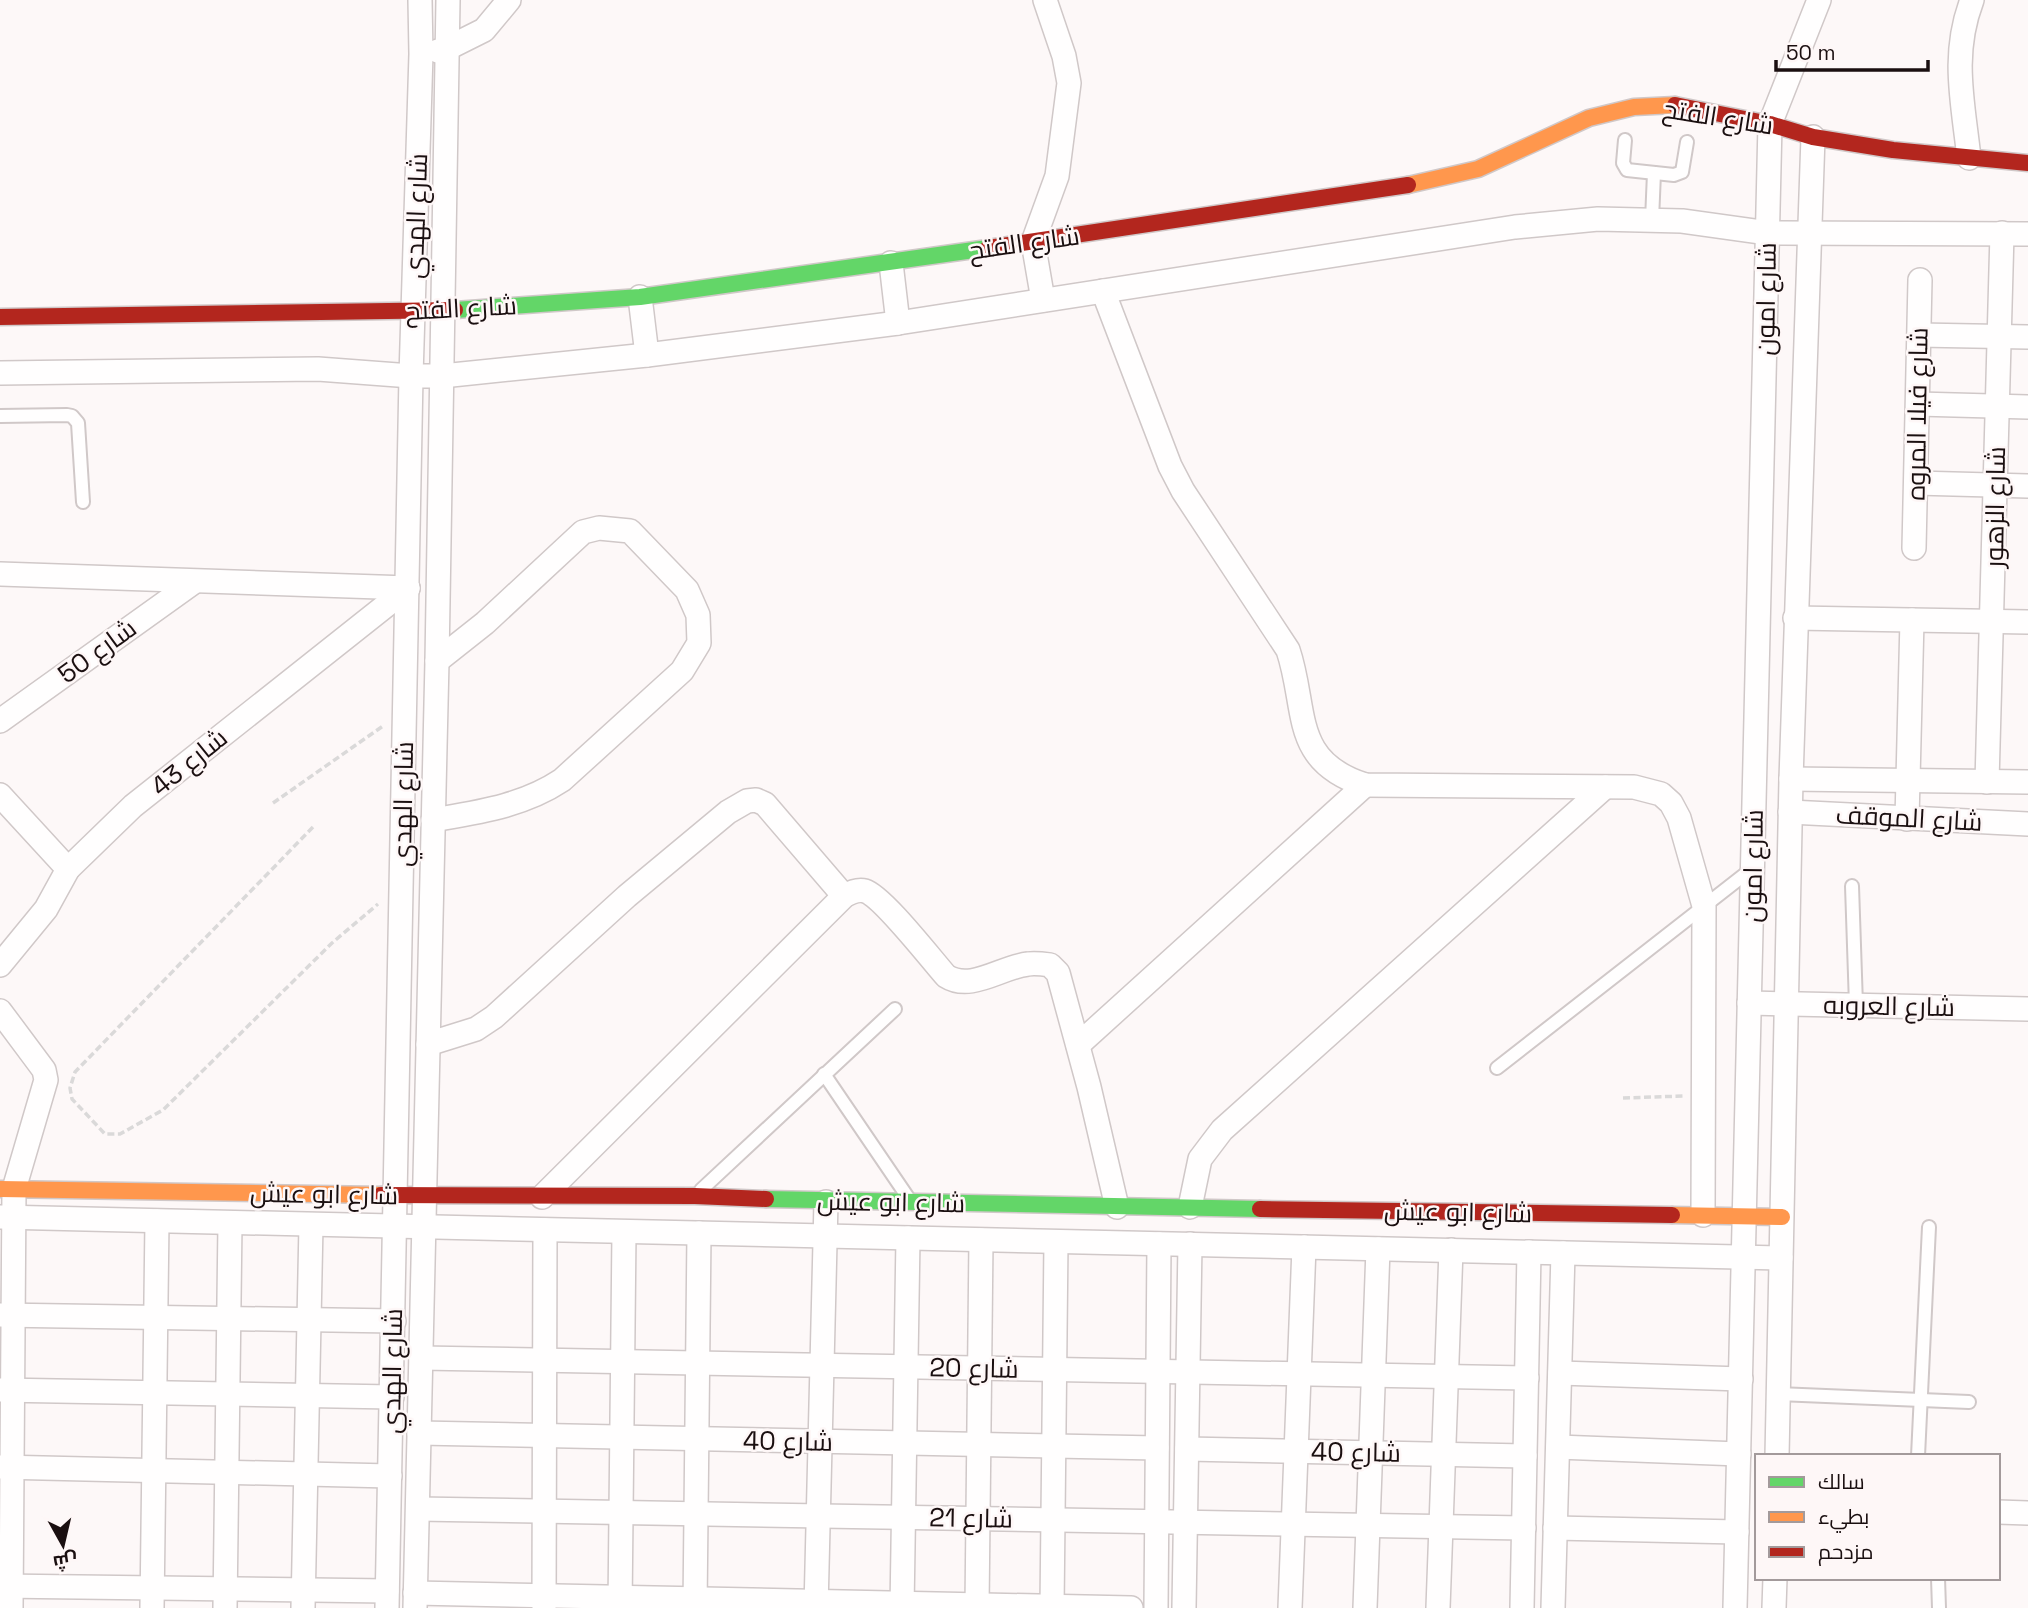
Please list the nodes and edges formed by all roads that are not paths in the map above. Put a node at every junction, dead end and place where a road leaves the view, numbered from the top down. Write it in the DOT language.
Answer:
graph roads {
  1 [pos="420,0"];
  2 [pos="448,0"];
  3 [pos="509,0"];
  4 [pos="1045,0"];
  5 [pos="1819,0"];
  6 [pos="1972,0"];
  7 [pos="448,48"];
  8 [pos="421,54"];
  9 [pos="1770,124"];
  10 [pos="1813,137"];
  11 [pos="1625,140"];
  12 [pos="1687,142"];
  13 [pos="1969,158"];
  14 [pos="2028,163"];
  15 [pos="1654,173"];
  16 [pos="1652,220"];
  17 [pos="1808,232"];
  18 [pos="1768,233"];
  19 [pos="2002,233"];
  20 [pos="2028,234"];
  21 [pos="1033,242"];
  22 [pos="891,262"];
  23 [pos="1920,280"];
  24 [pos="1102,291"];
  25 [pos="640,297"];
  26 [pos="1043,300"];
  27 [pos="443,311"];
  28 [pos="414,312"];
  29 [pos="0,317"];
  30 [pos="898,323"];
  31 [pos="1919,335"];
  32 [pos="1999,336"];
  33 [pos="2028,337"];
  34 [pos="647,355"];
  35 [pos="0,373"];
  36 [pos="411,376"];
  37 [pos="442,376"];
  38 [pos="1918,404"];
  39 [pos="1997,406"];
  40 [pos="2028,407"];
  41 [pos="0,416"];
  42 [pos="1916,483"];
  43 [pos="1996,485"];
  44 [pos="2028,486"];
  45 [pos="83,502"];
  46 [pos="1914,548"];
  47 [pos="0,574"];
  48 [pos="194,582"];
  49 [pos="408,587"];
  50 [pos="1795,618"];
  51 [pos="1912,620"];
  52 [pos="1992,621"];
  53 [pos="2028,622"];
  54 [pos="437,661"];
  55 [pos="0,721"];
  56 [pos="1791,779"];
  57 [pos="1908,781"];
  58 [pos="1987,782"];
  59 [pos="2028,782"];
  60 [pos="1365,785"];
  61 [pos="1605,787"];
  62 [pos="0,795"];
  63 [pos="1790,813"];
  64 [pos="1907,819"];
  65 [pos="433,820"];
  66 [pos="2028,824"];
  67 [pos="1753,868"];
  68 [pos="68,869"];
  69 [pos="1852,886"];
  70 [pos="844,895"];
  71 [pos="1704,906"];
  72 [pos="0,965"];
  73 [pos="1749,1003"];
  74 [pos="1786,1004"];
  75 [pos="1856,1005"];
  76 [pos="895,1009"];
  77 [pos="2028,1009"];
  78 [pos="0,1011"];
  79 [pos="428,1044"];
  80 [pos="1078,1045"];
  81 [pos="1497,1068"];
  82 [pos="824,1074"];
  83 [pos="7,1189"];
  84 [pos="396,1195"];
  85 [pos="425,1196"];
  86 [pos="695,1196"];
  87 [pos="542,1198"];
  88 [pos="826,1202"];
  89 [pos="912,1202"];
  90 [pos="1117,1206"];
  91 [pos="1150,1207"];
  92 [pos="1190,1208"];
  93 [pos="1703,1215"];
  94 [pos="1744,1216"];
  95 [pos="1782,1217"];
  96 [pos="7,1218"];
  97 [pos="157,1221"];
  98 [pos="230,1223"];
  99 [pos="311,1224"];
  100 [pos="396,1227"];
  101 [pos="424,1227"];
  102 [pos="1929,1227"];
  103 [pos="545,1230"];
  104 [pos="624,1232"];
  105 [pos="699,1233"];
  106 [pos="826,1236"];
  107 [pos="908,1238"];
  108 [pos="981,1240"];
  109 [pos="1056,1242"];
  110 [pos="1154,1244"];
  111 [pos="1190,1244"];
  112 [pos="1304,1247"];
  113 [pos="1378,1249"];
  114 [pos="1451,1251"];
  115 [pos="1529,1252"];
  116 [pos="1563,1253"];
  117 [pos="1744,1257"];
  118 [pos="1781,1258"];
  119 [pos="7,1315"];
  120 [pos="155,1318"];
  121 [pos="229,1319"];
  122 [pos="309,1320"];
  123 [pos="394,1321"];
  124 [pos="421,1358"];
  125 [pos="545,1360"];
  126 [pos="622,1361"];
  127 [pos="698,1363"];
  128 [pos="822,1365"];
  129 [pos="906,1367"];
  130 [pos="980,1368"];
  131 [pos="1054,1369"];
  132 [pos="1158,1371"];
  133 [pos="1188,1372"];
  134 [pos="1299,1373"];
  135 [pos="1560,1373"];
  136 [pos="1374,1375"];
  137 [pos="1447,1376"];
  138 [pos="1527,1378"];
  139 [pos="1741,1379"];
  140 [pos="6,1390"];
  141 [pos="155,1393"];
  142 [pos="228,1394"];
  143 [pos="1779,1394"];
  144 [pos="307,1395"];
  145 [pos="392,1397"];
  146 [pos="1920,1400"];
  147 [pos="1969,1402"];
  148 [pos="419,1433"];
  149 [pos="545,1436"];
  150 [pos="622,1437"];
  151 [pos="697,1439"];
  152 [pos="820,1441"];
  153 [pos="905,1443"];
  154 [pos="979,1445"];
  155 [pos="1054,1446"];
  156 [pos="1558,1447"];
  157 [pos="1157,1448"];
  158 [pos="1187,1449"];
  159 [pos="1296,1451"];
  160 [pos="1370,1452"];
  161 [pos="1444,1454"];
  162 [pos="1739,1454"];
  163 [pos="1777,1454"];
  164 [pos="1918,1454"];
  165 [pos="1525,1456"];
  166 [pos="6,1468"];
  167 [pos="154,1471"];
  168 [pos="227,1472"];
  169 [pos="305,1474"];
  170 [pos="390,1476"];
  171 [pos="418,1509"];
  172 [pos="544,1511"];
  173 [pos="621,1512"];
  174 [pos="2000,1513"];
  175 [pos="2028,1513"];
  176 [pos="696,1514"];
  177 [pos="818,1516"];
  178 [pos="904,1517"];
  179 [pos="978,1518"];
  180 [pos="1052,1520"];
  181 [pos="1157,1521"];
  182 [pos="1186,1522"];
  183 [pos="1294,1524"];
  184 [pos="1368,1525"];
  185 [pos="1441,1527"];
  186 [pos="1524,1528"];
  187 [pos="1555,1528"];
  188 [pos="1737,1532"];
  189 [pos="1774,1580"];
  190 [pos="1938,1580"];
  191 [pos="7,1593"];
  192 [pos="152,1598"];
  193 [pos="225,1598"];
  194 [pos="303,1599"];
  195 [pos="387,1599"];
  196 [pos="415,1600"];
  197 [pos="544,1602"];
  198 [pos="620,1602"];
  199 [pos="695,1603"];
  200 [pos="816,1605"];
  201 [pos="902,1606"];
  202 [pos="977,1606"];
  203 [pos="1052,1607"];
  204 [pos="1132,1608"];
  205 [pos="1156,1608"];
  206 [pos="1184,1608"];
  207 [pos="1290,1608"];
  208 [pos="1365,1608"];
  209 [pos="1438,1608"];
  210 [pos="1522,1608"];
  211 [pos="1553,1608"];
  212 [pos="1735,1608"];
  213 [pos="1774,1608"];
  214 [pos="1939,1608"];
  1 -- 8 [label="street, شارع الهدي"];
  2 -- 7 [label="street, شارع الهدي"];
  3 -- 7 [label="street"];
  4 -- 21 [label="street"];
  5 -- 9 [label="street"];
  6 -- 13 [label="street"];
  7 -- 8 [label="street"];
  7 -- 27 [label="street, شارع الهدي"];
  8 -- 28 [label="street, شارع الهدي"];
  9 -- 10 [label="street, شارع الفتح"];
  9 -- 18 [label="street, شارع امون"];
  9 -- 21 [label="street, شارع الفتح"];
  10 -- 13 [label="street, شارع الفتح"];
  10 -- 17 [label="street, شارع امون"];
  11 -- 15 [label="lane"];
  12 -- 15 [label="lane"];
  13 -- 14 [label="street, شارع الفتح"];
  15 -- 16 [label="lane"];
  16 -- 18 [label="street"];
  16 -- 24 [label="street"];
  17 -- 18 [label="street"];
  17 -- 19 [label="street"];
  17 -- 50 [label="street, شارع امون"];
  18 -- 67 [label="street, شارع امون"];
  19 -- 20 [label="street"];
  19 -- 32 [label="street, شارع الزهور"];
  21 -- 22 [label="street, شارع الفتح"];
  21 -- 26 [label="street"];
  22 -- 25 [label="street, شارع الفتح"];
  22 -- 30 [label="street"];
  23 -- 31 [label="street, شارع فيلا المروه"];
  24 -- 26 [label="street"];
  24 -- 60 [label="street"];
  25 -- 27 [label="street, شارع الفتح"];
  25 -- 34 [label="street"];
  26 -- 30 [label="street"];
  27 -- 28 [label="street, شارع الفتح"];
  27 -- 37 [label="street, شارع الهدي"];
  28 -- 29 [label="street, شارع الفتح"];
  28 -- 36 [label="street, شارع الهدي"];
  30 -- 34 [label="street"];
  31 -- 32 [label="street"];
  31 -- 38 [label="street, شارع فيلا المروه"];
  32 -- 33 [label="street"];
  32 -- 39 [label="street, شارع الزهور"];
  34 -- 37 [label="street"];
  35 -- 36 [label="street"];
  36 -- 37 [label="street"];
  36 -- 49 [label="street, شارع الهدي"];
  37 -- 54 [label="street, شارع الهدي"];
  38 -- 39 [label="street"];
  38 -- 42 [label="street, شارع فيلا المروه"];
  39 -- 40 [label="street"];
  39 -- 43 [label="street, شارع الزهور"];
  41 -- 45 [label="lane"];
  42 -- 43 [label="street"];
  42 -- 46 [label="street, شارع فيلا المروه"];
  43 -- 44 [label="street"];
  43 -- 52 [label="street, شارع الزهور"];
  47 -- 48 [label="street"];
  48 -- 49 [label="street"];
  48 -- 55 [label="street, شارع 50"];
  49 -- 68 [label="street, شارع 43"];
  49 -- 84 [label="street, شارع الهدي"];
  50 -- 51 [label="street"];
  50 -- 56 [label="street, شارع امون"];
  51 -- 52 [label="street"];
  51 -- 57 [label="street"];
  52 -- 53 [label="street"];
  52 -- 58 [label="street, شارع الزهور"];
  54 -- 65 [label="street, شارع الهدي"];
  54 -- 65 [label="street"];
  56 -- 57 [label="street, شارع الموقف"];
  56 -- 63 [label="street, شارع امون"];
  57 -- 58 [label="street, شارع الموقف"];
  57 -- 64 [label="street"];
  58 -- 59 [label="street, شارع الموقف"];
  60 -- 61 [label="street"];
  60 -- 80 [label="street"];
  61 -- 71 [label="street"];
  61 -- 92 [label="street"];
  62 -- 68 [label="street"];
  63 -- 64 [label="street, شارع الموقف"];
  63 -- 74 [label="street, شارع امون"];
  64 -- 66 [label="street, شارع الموقف"];
  65 -- 79 [label="street, شارع الهدي"];
  67 -- 71 [label="lane"];
  67 -- 73 [label="street, شارع امون"];
  68 -- 72 [label="street, شارع 43"];
  69 -- 75 [label="lane"];
  70 -- 79 [label="street"];
  70 -- 80 [label="street"];
  70 -- 87 [label="street"];
  71 -- 81 [label="lane"];
  71 -- 93 [label="street"];
  73 -- 74 [label="street, شارع العروبه"];
  73 -- 94 [label="street, شارع امون"];
  74 -- 75 [label="street, شارع العروبه"];
  74 -- 95 [label="street, شارع امون"];
  75 -- 77 [label="street, شارع العروبه"];
  76 -- 82 [label="lane"];
  78 -- 83 [label="street"];
  79 -- 85 [label="street, شارع الهدي"];
  80 -- 90 [label="street"];
  82 -- 86 [label="lane"];
  82 -- 89 [label="lane"];
  83 -- 84 [label="street, شارع ابو عيش"];
  83 -- 96 [label="street"];
  84 -- 85 [label="street, شارع ابو عيش"];
  84 -- 100 [label="street, شارع الهدي"];
  85 -- 87 [label="street, شارع ابو عيش"];
  85 -- 101 [label="street, شارع الهدي"];
  86 -- 87 [label="street, شارع ابو عيش"];
  86 -- 88 [label="street, شارع ابو عيش"];
  88 -- 89 [label="street, شارع ابو عيش"];
  88 -- 106 [label="street"];
  89 -- 90 [label="street, شارع ابو عيش"];
  90 -- 91 [label="street, شارع ابو عيش"];
  91 -- 92 [label="street, شارع ابو عيش"];
  91 -- 110 [label="street"];
  92 -- 93 [label="street, شارع ابو عيش"];
  93 -- 94 [label="street, شارع ابو عيش"];
  94 -- 95 [label="street, شارع ابو عيش"];
  94 -- 117 [label="street, شارع امون"];
  95 -- 118 [label="street, شارع امون"];
  96 -- 97 [label="street, شارع ابو عيش"];
  96 -- 119 [label="street"];
  97 -- 98 [label="street, شارع ابو عيش"];
  97 -- 120 [label="street"];
  98 -- 99 [label="street, شارع ابو عيش"];
  98 -- 121 [label="street"];
  99 -- 100 [label="street, شارع ابو عيش"];
  99 -- 122 [label="street"];
  100 -- 101 [label="street, شارع ابو عيش"];
  100 -- 123 [label="street, شارع الهدي"];
  101 -- 103 [label="street, شارع ابو عيش"];
  101 -- 124 [label="street, شارع الهدي"];
  102 -- 146 [label="lane"];
  103 -- 104 [label="street, شارع ابو عيش"];
  103 -- 125 [label="street"];
  104 -- 105 [label="street, شارع ابو عيش"];
  104 -- 126 [label="street"];
  105 -- 106 [label="street, شارع ابو عيش"];
  105 -- 127 [label="street"];
  106 -- 107 [label="street, شارع ابو عيش"];
  106 -- 128 [label="street"];
  107 -- 108 [label="street, شارع ابو عيش"];
  107 -- 129 [label="street"];
  108 -- 109 [label="street, شارع ابو عيش"];
  108 -- 130 [label="street"];
  109 -- 110 [label="street, شارع ابو عيش"];
  109 -- 131 [label="street"];
  110 -- 111 [label="street, شارع ابو عيش"];
  110 -- 132 [label="street"];
  111 -- 112 [label="street, شارع ابو عيش"];
  111 -- 133 [label="street"];
  112 -- 113 [label="street, شارع ابو عيش"];
  112 -- 134 [label="street"];
  113 -- 114 [label="street, شارع ابو عيش"];
  113 -- 136 [label="street"];
  114 -- 115 [label="street, شارع ابو عيش"];
  114 -- 137 [label="street"];
  115 -- 116 [label="street, شارع ابو عيش"];
  115 -- 138 [label="street"];
  116 -- 117 [label="street, شارع ابو عيش"];
  116 -- 135 [label="street"];
  117 -- 118 [label="street, شارع ابو عيش"];
  117 -- 139 [label="street, شارع امون"];
  118 -- 143 [label="street, شارع امون"];
  119 -- 120 [label="street"];
  119 -- 140 [label="street"];
  120 -- 121 [label="street"];
  120 -- 141 [label="street"];
  121 -- 122 [label="street"];
  121 -- 142 [label="street"];
  122 -- 123 [label="street"];
  122 -- 144 [label="street"];
  123 -- 145 [label="street, شارع الهدي"];
  124 -- 125 [label="street, شارع 20"];
  124 -- 148 [label="street, شارع الهدي"];
  125 -- 126 [label="street, شارع 20"];
  125 -- 149 [label="street"];
  126 -- 127 [label="street, شارع 20"];
  126 -- 150 [label="street"];
  127 -- 128 [label="street, شارع 20"];
  127 -- 151 [label="street"];
  128 -- 129 [label="street, شارع 20"];
  128 -- 152 [label="street"];
  129 -- 130 [label="street, شارع 20"];
  129 -- 153 [label="street"];
  130 -- 131 [label="street, شارع 20"];
  130 -- 154 [label="street"];
  131 -- 132 [label="street, شارع 20"];
  131 -- 155 [label="street"];
  132 -- 133 [label="street, شارع 20"];
  132 -- 157 [label="street"];
  133 -- 134 [label="street, شارع 20"];
  133 -- 158 [label="street"];
  134 -- 136 [label="street, شارع 20"];
  134 -- 159 [label="street"];
  135 -- 139 [label="street"];
  135 -- 156 [label="street"];
  136 -- 137 [label="street, شارع 20"];
  136 -- 160 [label="street"];
  137 -- 138 [label="street, شارع 20"];
  137 -- 161 [label="street"];
  138 -- 165 [label="street"];
  139 -- 162 [label="street, شارع امون"];
  140 -- 141 [label="street"];
  140 -- 166 [label="street"];
  141 -- 142 [label="street"];
  141 -- 167 [label="street"];
  142 -- 144 [label="street"];
  142 -- 168 [label="street"];
  143 -- 146 [label="lane"];
  143 -- 163 [label="street, شارع امون"];
  144 -- 145 [label="street"];
  144 -- 169 [label="street"];
  145 -- 170 [label="street, شارع الهدي"];
  146 -- 147 [label="lane"];
  146 -- 164 [label="lane"];
  148 -- 149 [label="street, شارع 40"];
  148 -- 171 [label="street, شارع الهدي"];
  149 -- 150 [label="street, شارع 40"];
  149 -- 172 [label="street"];
  150 -- 151 [label="street, شارع 40"];
  150 -- 173 [label="street"];
  151 -- 152 [label="street, شارع 40"];
  151 -- 176 [label="street"];
  152 -- 153 [label="street, شارع 40"];
  152 -- 177 [label="street"];
  153 -- 154 [label="street, شارع 40"];
  153 -- 178 [label="street"];
  154 -- 155 [label="street, شارع 40"];
  154 -- 179 [label="street"];
  155 -- 157 [label="street, شارع 40"];
  155 -- 180 [label="street"];
  156 -- 162 [label="street"];
  156 -- 187 [label="street"];
  157 -- 181 [label="street"];
  158 -- 159 [label="street, شارع 40"];
  158 -- 182 [label="street"];
  159 -- 160 [label="street, شارع 40"];
  159 -- 183 [label="street"];
  160 -- 161 [label="street, شارع 40"];
  160 -- 184 [label="street"];
  161 -- 165 [label="street, شارع 40"];
  161 -- 185 [label="street"];
  162 -- 188 [label="street, شارع امون"];
  165 -- 186 [label="street"];
  166 -- 167 [label="street"];
  166 -- 191 [label="street"];
  167 -- 168 [label="street"];
  167 -- 192 [label="street"];
  168 -- 169 [label="street"];
  168 -- 193 [label="street"];
  169 -- 170 [label="street"];
  169 -- 194 [label="street"];
  170 -- 195 [label="street, شارع الهدي"];
  171 -- 172 [label="street, شارع 21"];
  171 -- 196 [label="street, شارع الهدي"];
  172 -- 173 [label="street, شارع 21"];
  172 -- 197 [label="street"];
  173 -- 176 [label="street, شارع 21"];
  173 -- 198 [label="street"];
  174 -- 175 [label="street"];
  176 -- 177 [label="street, شارع 21"];
  176 -- 199 [label="street"];
  177 -- 178 [label="street, شارع 21"];
  177 -- 200 [label="street"];
  178 -- 179 [label="street, شارع 21"];
  178 -- 201 [label="street"];
  179 -- 180 [label="street, شارع 21"];
  179 -- 202 [label="street"];
  180 -- 181 [label="street, شارع 21"];
  180 -- 203 [label="street"];
  181 -- 182 [label="street, شارع 21"];
  181 -- 205 [label="street"];
  182 -- 183 [label="street, شارع 21"];
  182 -- 206 [label="street"];
  183 -- 184 [label="street, شارع 21"];
  183 -- 207 [label="street"];
  184 -- 185 [label="street, شارع 21"];
  184 -- 208 [label="street"];
  185 -- 186 [label="street, شارع 21"];
  185 -- 209 [label="street"];
  186 -- 210 [label="street"];
  187 -- 188 [label="street"];
  187 -- 211 [label="street"];
  188 -- 212 [label="street, شارع امون"];
  189 -- 213 [label="street"];
  190 -- 214 [label="lane"];
  191 -- 192 [label="street"];
  192 -- 193 [label="street"];
  193 -- 194 [label="street"];
  194 -- 195 [label="street"];
  196 -- 197 [label="street"];
  197 -- 198 [label="street"];
  198 -- 199 [label="street"];
  199 -- 200 [label="street"];
  200 -- 201 [label="street"];
  201 -- 202 [label="street"];
  202 -- 203 [label="street"];
  203 -- 204 [label="street"];
}
